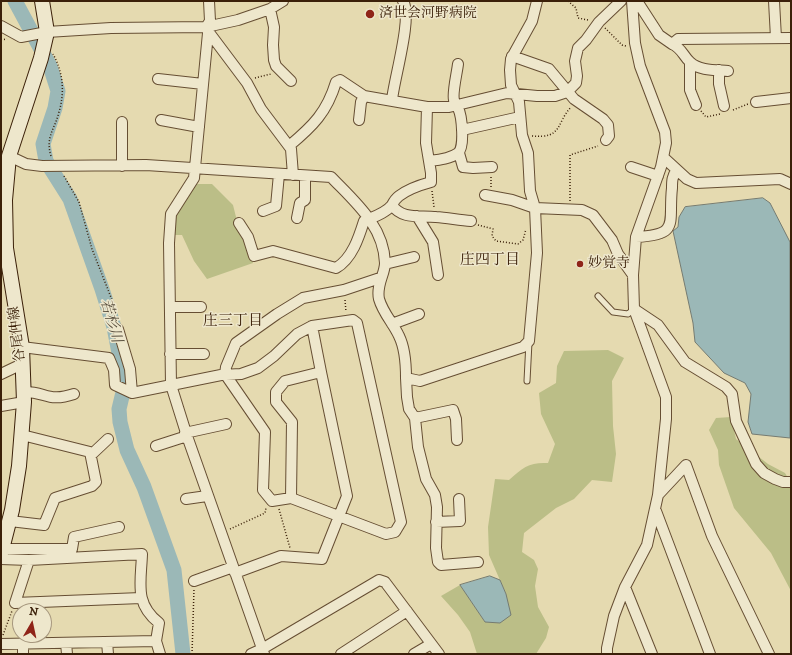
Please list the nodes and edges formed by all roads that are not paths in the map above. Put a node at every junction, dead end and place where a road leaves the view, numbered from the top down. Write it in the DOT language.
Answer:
graph roads {
  1 [pos="42,1"];
  2 [pos="208,1"];
  3 [pos="283,1"];
  4 [pos="403,1"];
  5 [pos="537,1"];
  6 [pos="621,1"];
  7 [pos="632,1"];
  8 [pos="637,1"];
  9 [pos="774,1"];
  10 [pos="270,9"];
  11 [pos="1,26"];
  12 [pos="207,30"];
  13 [pos="44,37"];
  14 [pos="776,38"];
  15 [pos="791,38"];
  16 [pos="672,44"];
  17 [pos="512,56"];
  18 [pos="690,62"];
  19 [pos="458,64"];
  20 [pos="158,79"];
  21 [pos="291,82"];
  22 [pos="203,84"];
  23 [pos="567,92"];
  24 [pos="514,93"];
  25 [pos="364,96"];
  26 [pos="791,98"];
  27 [pos="392,100"];
  28 [pos="756,102"];
  29 [pos="696,105"];
  30 [pos="456,106"];
  31 [pos="724,106"];
  32 [pos="427,107"];
  33 [pos="520,117"];
  34 [pos="161,120"];
  35 [pos="359,120"];
  36 [pos="122,122"];
  37 [pos="199,127"];
  38 [pos="462,130"];
  39 [pos="606,140"];
  40 [pos="289,146"];
  41 [pos="459,153"];
  42 [pos="9,156"];
  43 [pos="664,157"];
  44 [pos="429,161"];
  45 [pos="122,166"];
  46 [pos="492,167"];
  47 [pos="631,167"];
  48 [pos="195,170"];
  49 [pos="677,170"];
  50 [pos="278,174"];
  51 [pos="293,175"];
  52 [pos="305,176"];
  53 [pos="658,176"];
  54 [pos="791,184"];
  55 [pos="488,195"];
  56 [pos="392,205"];
  57 [pos="263,211"];
  58 [pos="535,212"];
  59 [pos="416,216"];
  60 [pos="297,218"];
  61 [pos="370,219"];
  62 [pos="471,221"];
  63 [pos="239,223"];
  64 [pos="636,237"];
  65 [pos="3,246"];
  66 [pos="414,257"];
  67 [pos="385,264"];
  68 [pos="438,275"];
  69 [pos="633,275"];
  70 [pos="380,278"];
  71 [pos="598,296"];
  72 [pos="170,307"];
  73 [pos="201,307"];
  74 [pos="634,309"];
  75 [pos="419,314"];
  76 [pos="392,324"];
  77 [pos="312,326"];
  78 [pos="118,329"];
  79 [pos="529,341"];
  80 [pos="22,347"];
  81 [pos="170,354"];
  82 [pos="204,354"];
  83 [pos="22,364"];
  84 [pos="321,372"];
  85 [pos="1,374"];
  86 [pos="225,374"];
  87 [pos="406,378"];
  88 [pos="527,381"];
  89 [pos="171,385"];
  90 [pos="132,392"];
  91 [pos="74,394"];
  92 [pos="24,397"];
  93 [pos="1,406"];
  94 [pos="415,418"];
  95 [pos="226,424"];
  96 [pos="186,434"];
  97 [pos="22,435"];
  98 [pos="108,438"];
  99 [pos="457,440"];
  100 [pos="156,446"];
  101 [pos="91,455"];
  102 [pos="791,482"];
  103 [pos="658,495"];
  104 [pos="208,496"];
  105 [pos="291,498"];
  106 [pos="186,499"];
  107 [pos="459,499"];
  108 [pos="656,511"];
  109 [pos="340,516"];
  110 [pos="10,521"];
  111 [pos="436,522"];
  112 [pos="119,527"];
  113 [pos="1,553"];
  114 [pos="29,560"];
  115 [pos="478,562"];
  116 [pos="234,570"];
  117 [pos="194,581"];
  118 [pos="625,586"];
  119 [pos="140,598"];
  120 [pos="407,611"];
  121 [pos="156,641"];
  122 [pos="107,642"];
  123 [pos="23,643"];
  124 [pos="52,643"];
  125 [pos="66,643"];
  126 [pos="1,644"];
  127 [pos="431,644"];
  128 [pos="263,652"];
  129 [pos="23,654"];
  130 [pos="67,654"];
  131 [pos="108,654"];
  132 [pos="160,654"];
  133 [pos="251,654"];
  134 [pos="341,654"];
  135 [pos="414,654"];
  136 [pos="439,654"];
  137 [pos="607,654"];
  138 [pos="652,654"];
  139 [pos="710,654"];
  140 [pos="769,654"];
  1 -- 13 [label="main road, 谷尾仲線"];
  2 -- 12 [label="street"];
  3 -- 10 [label="street"];
  4 -- 27 [label="street"];
  5 -- 17 [label="street"];
  6 -- 23 [label="street"];
  7 -- 43 [label="street"];
  8 -- 16 [label="street"];
  9 -- 14 [label="street"];
  10 -- 12 [label="street"];
  10 -- 21 [label="street"];
  11 -- 13 [label="street"];
  12 -- 13 [label="street"];
  12 -- 22 [label="street"];
  12 -- 40 [label="street"];
  13 -- 42 [label="main road, 谷尾仲線"];
  14 -- 15 [label="street"];
  14 -- 16 [label="street"];
  16 -- 18 [label="street"];
  17 -- 23 [label="street"];
  17 -- 24 [label="street"];
  18 -- 29 [label="street"];
  18 -- 31 [label="street"];
  19 -- 30 [label="street"];
  20 -- 22 [label="street"];
  22 -- 37 [label="street"];
  23 -- 24 [label="street"];
  23 -- 39 [label="street"];
  24 -- 30 [label="street"];
  24 -- 33 [label="street"];
  25 -- 27 [label="street"];
  25 -- 35 [label="street"];
  25 -- 40 [label="street"];
  26 -- 28 [label="street"];
  27 -- 32 [label="street"];
  30 -- 32 [label="street"];
  30 -- 38 [label="street"];
  32 -- 44 [label="street"];
  33 -- 38 [label="street"];
  33 -- 58 [label="street"];
  34 -- 37 [label="street"];
  36 -- 45 [label="street"];
  37 -- 48 [label="street"];
  38 -- 41 [label="street"];
  40 -- 51 [label="street"];
  41 -- 44 [label="street"];
  41 -- 46 [label="street"];
  42 -- 45 [label="street"];
  42 -- 65 [label="main road, 谷尾仲線"];
  43 -- 49 [label="street"];
  43 -- 53 [label="street"];
  44 -- 56 [label="street"];
  45 -- 48 [label="street"];
  47 -- 53 [label="street"];
  48 -- 50 [label="street"];
  48 -- 72 [label="street"];
  49 -- 54 [label="street"];
  49 -- 64 [label="street"];
  50 -- 51 [label="street"];
  50 -- 57 [label="street"];
  51 -- 52 [label="street"];
  52 -- 60 [label="street"];
  52 -- 61 [label="street"];
  53 -- 64 [label="street"];
  55 -- 58 [label="street"];
  56 -- 59 [label="street"];
  56 -- 61 [label="street"];
  58 -- 69 [label="street"];
  58 -- 79 [label="street"];
  59 -- 62 [label="street"];
  59 -- 68 [label="street"];
  61 -- 63 [label="street"];
  61 -- 67 [label="street"];
  64 -- 69 [label="street"];
  65 -- 80 [label="main road, 谷尾仲線"];
  66 -- 67 [label="street"];
  67 -- 70 [label="street"];
  69 -- 74 [label="street"];
  70 -- 76 [label="street"];
  70 -- 86 [label="street"];
  71 -- 74 [label="lane"];
  72 -- 73 [label="street"];
  72 -- 81 [label="street"];
  74 -- 102 [label="street"];
  74 -- 103 [label="street"];
  75 -- 76 [label="street"];
  76 -- 87 [label="street"];
  77 -- 84 [label="street"];
  77 -- 86 [label="street"];
  77 -- 109 [label="street"];
  78 -- 90 [label="street"];
  79 -- 87 [label="street"];
  79 -- 88 [label="lane"];
  80 -- 83 [label="main road, 谷尾仲線"];
  80 -- 90 [label="street"];
  81 -- 82 [label="street"];
  81 -- 89 [label="street"];
  83 -- 85 [label="street"];
  83 -- 92 [label="main road, 谷尾仲線"];
  84 -- 105 [label="street"];
  84 -- 109 [label="street"];
  86 -- 89 [label="street"];
  86 -- 105 [label="street"];
  87 -- 94 [label="street"];
  89 -- 90 [label="street"];
  89 -- 96 [label="street"];
  91 -- 92 [label="street"];
  92 -- 93 [label="street"];
  92 -- 97 [label="main road, 谷尾仲線"];
  94 -- 99 [label="street"];
  94 -- 111 [label="street"];
  95 -- 96 [label="street"];
  96 -- 100 [label="street"];
  96 -- 104 [label="street"];
  97 -- 101 [label="street"];
  97 -- 110 [label="main road, 谷尾仲線"];
  98 -- 101 [label="street"];
  101 -- 110 [label="street"];
  103 -- 108 [label="street"];
  103 -- 140 [label="street"];
  104 -- 106 [label="street"];
  104 -- 116 [label="street"];
  105 -- 109 [label="street"];
  107 -- 111 [label="street"];
  108 -- 118 [label="street"];
  108 -- 139 [label="street"];
  109 -- 116 [label="street"];
  110 -- 113 [label="main road, 谷尾仲線"];
  111 -- 115 [label="street"];
  112 -- 113 [label="street"];
  113 -- 114 [label="street"];
  114 -- 119 [label="street"];
  114 -- 119 [label="street"];
  116 -- 117 [label="street"];
  116 -- 128 [label="street"];
  118 -- 137 [label="street"];
  118 -- 138 [label="street"];
  119 -- 121 [label="street"];
  120 -- 127 [label="street"];
  120 -- 128 [label="street"];
  120 -- 134 [label="street"];
  121 -- 122 [label="street"];
  121 -- 132 [label="street"];
  122 -- 125 [label="street"];
  122 -- 131 [label="street"];
  123 -- 126 [label="street"];
  123 -- 129 [label="street"];
  124 -- 125 [label="street"];
  125 -- 130 [label="street"];
  127 -- 135 [label="street"];
  127 -- 136 [label="street"];
  128 -- 133 [label="street"];
}
